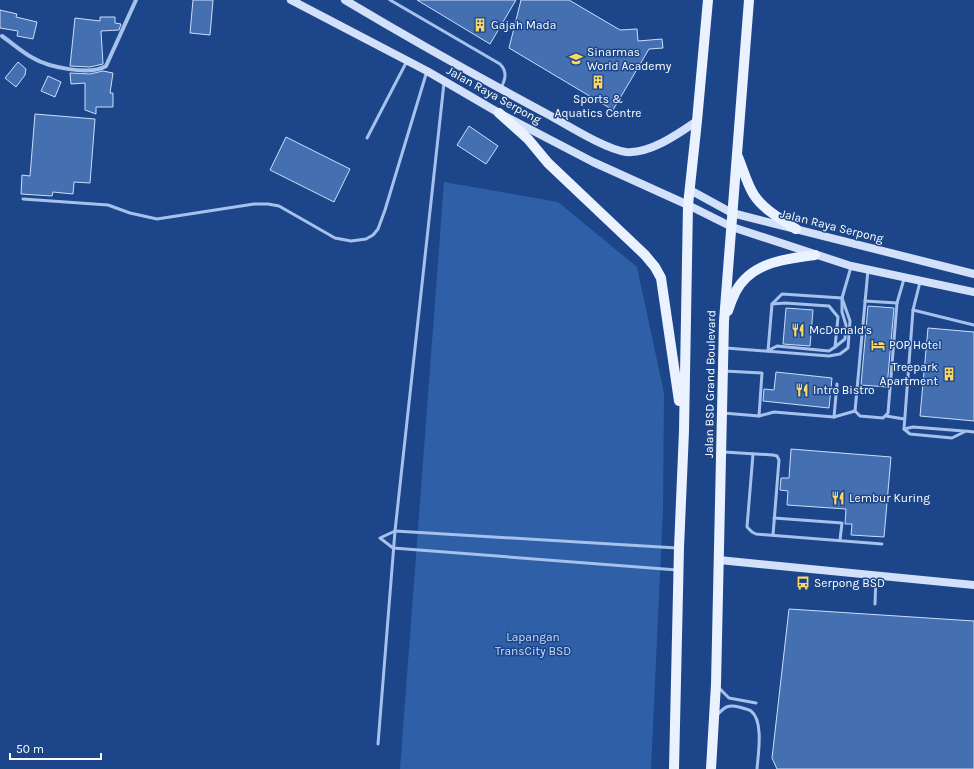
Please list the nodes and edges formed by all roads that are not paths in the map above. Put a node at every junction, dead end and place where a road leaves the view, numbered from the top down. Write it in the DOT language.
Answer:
graph roads {
  1 [pos="136,0"];
  2 [pos="291,0"];
  3 [pos="345,0"];
  4 [pos="390,0"];
  5 [pos="708,0"];
  6 [pos="748,0"];
  7 [pos="2,36"];
  8 [pos="407,61"];
  9 [pos="427,71"];
  10 [pos="444,81"];
  11 [pos="500,89"];
  12 [pos="499,113"];
  13 [pos="697,121"];
  14 [pos="367,138"];
  15 [pos="736,153"];
  16 [pos="690,190"];
  17 [pos="23,199"];
  18 [pos="688,205"];
  19 [pos="732,213"];
  20 [pos="732,228"];
  21 [pos="796,229"];
  22 [pos="815,255"];
  23 [pos="851,266"];
  24 [pos="868,269"];
  25 [pos="974,274"];
  26 [pos="905,277"];
  27 [pos="920,281"];
  28 [pos="974,292"];
  29 [pos="842,298"];
  30 [pos="865,301"];
  31 [pos="897,303"];
  32 [pos="772,304"];
  33 [pos="913,310"];
  34 [pos="724,320"];
  35 [pos="974,325"];
  36 [pos="835,347"];
  37 [pos="723,348"];
  38 [pos="768,351"];
  39 [pos="722,371"];
  40 [pos="837,384"];
  41 [pos="855,412"];
  42 [pos="722,413"];
  43 [pos="758,416"];
  44 [pos="886,416"];
  45 [pos="834,417"];
  46 [pos="904,419"];
  47 [pos="904,429"];
  48 [pos="684,431"];
  49 [pos="966,431"];
  50 [pos="974,432"];
  51 [pos="722,452"];
  52 [pos="753,454"];
  53 [pos="774,518"];
  54 [pos="395,530"];
  55 [pos="773,535"];
  56 [pos="840,540"];
  57 [pos="882,544"];
  58 [pos="394,548"];
  59 [pos="679,548"];
  60 [pos="719,560"];
  61 [pos="679,570"];
  62 [pos="876,575"];
  63 [pos="974,585"];
  64 [pos="875,604"];
  65 [pos="716,684"];
  66 [pos="741,700"];
  67 [pos="756,703"];
  68 [pos="740,707"];
  69 [pos="714,718"];
  70 [pos="378,744"];
  71 [pos="674,769"];
  72 [pos="711,769"];
  73 [pos="757,769"];
  1 -- 7 [label="street"];
  2 -- 8 [label="main road, Jalan Raya Serpong"];
  3 -- 11 [label="main road, Jalan Raya Serpong"];
  4 -- 11 [label="lane"];
  5 -- 13 [label="main road"];
  6 -- 15 [label="main road, Jalan BSD Grand Boulevard"];
  8 -- 9 [label="main road, Jalan Raya Serpong"];
  8 -- 14 [label="lane"];
  9 -- 10 [label="main road, Jalan Raya Serpong"];
  9 -- 17 [label="lane"];
  10 -- 12 [label="main road, Jalan Raya Serpong"];
  10 -- 54 [label="lane"];
  11 -- 13 [label="main road, Jalan Raya Serpong"];
  12 -- 18 [label="main road, Jalan Raya Serpong"];
  12 -- 48 [label="main road"];
  13 -- 16 [label="main road"];
  15 -- 19 [label="main road, Jalan BSD Grand Boulevard"];
  15 -- 21 [label="main road"];
  16 -- 18 [label="main road"];
  16 -- 19 [label="main road, Jalan Raya Serpong"];
  18 -- 20 [label="main road, Jalan Raya Serpong"];
  18 -- 48 [label="main road"];
  19 -- 20 [label="main road, Jalan BSD Grand Boulevard"];
  19 -- 21 [label="main road, Jalan Raya Serpong"];
  20 -- 22 [label="main road, Jalan Raya Serpong"];
  20 -- 34 [label="main road, Jalan BSD Grand Boulevard"];
  21 -- 25 [label="main road, Jalan Raya Serpong"];
  22 -- 23 [label="main road"];
  22 -- 34 [label="main road"];
  23 -- 24 [label="main road"];
  23 -- 29 [label="lane"];
  24 -- 26 [label="main road"];
  24 -- 30 [label="lane"];
  26 -- 27 [label="main road"];
  26 -- 31 [label="lane"];
  27 -- 28 [label="main road"];
  27 -- 33 [label="lane"];
  29 -- 32 [label="lane"];
  29 -- 36 [label="lane"];
  29 -- 38 [label="lane"];
  30 -- 31 [label="lane"];
  30 -- 41 [label="lane"];
  31 -- 44 [label="lane"];
  32 -- 36 [label="lane"];
  32 -- 38 [label="lane"];
  33 -- 35 [label="lane"];
  33 -- 46 [label="lane"];
  34 -- 37 [label="main road, Jalan BSD Grand Boulevard"];
  36 -- 38 [label="lane"];
  37 -- 38 [label="lane"];
  37 -- 39 [label="main road, Jalan BSD Grand Boulevard"];
  39 -- 42 [label="main road, Jalan BSD Grand Boulevard"];
  39 -- 43 [label="lane"];
  40 -- 45 [label="lane"];
  41 -- 44 [label="lane"];
  41 -- 45 [label="lane"];
  42 -- 43 [label="lane"];
  42 -- 51 [label="main road, Jalan BSD Grand Boulevard"];
  43 -- 45 [label="lane"];
  44 -- 46 [label="lane"];
  46 -- 47 [label="lane"];
  47 -- 49 [label="lane"];
  47 -- 49 [label="lane"];
  48 -- 59 [label="main road"];
  49 -- 50 [label="lane"];
  51 -- 52 [label="lane"];
  51 -- 60 [label="main road, Jalan BSD Grand Boulevard"];
  52 -- 53 [label="lane"];
  52 -- 55 [label="lane"];
  53 -- 55 [label="lane"];
  53 -- 56 [label="lane"];
  54 -- 58 [label="lane"];
  54 -- 58 [label="lane"];
  54 -- 59 [label="lane"];
  55 -- 56 [label="lane"];
  56 -- 57 [label="lane"];
  58 -- 61 [label="lane"];
  58 -- 70 [label="lane"];
  59 -- 61 [label="main road"];
  60 -- 62 [label="main road"];
  60 -- 65 [label="main road, Jalan BSD Grand Boulevard"];
  61 -- 71 [label="main road"];
  62 -- 63 [label="main road"];
  62 -- 64 [label="lane"];
  65 -- 66 [label="lane"];
  65 -- 69 [label="main road, Jalan BSD Grand Boulevard"];
  66 -- 67 [label="lane"];
  66 -- 68 [label="lane"];
  68 -- 69 [label="lane"];
  68 -- 73 [label="lane"];
  69 -- 72 [label="main road, Jalan BSD Grand Boulevard"];
}
